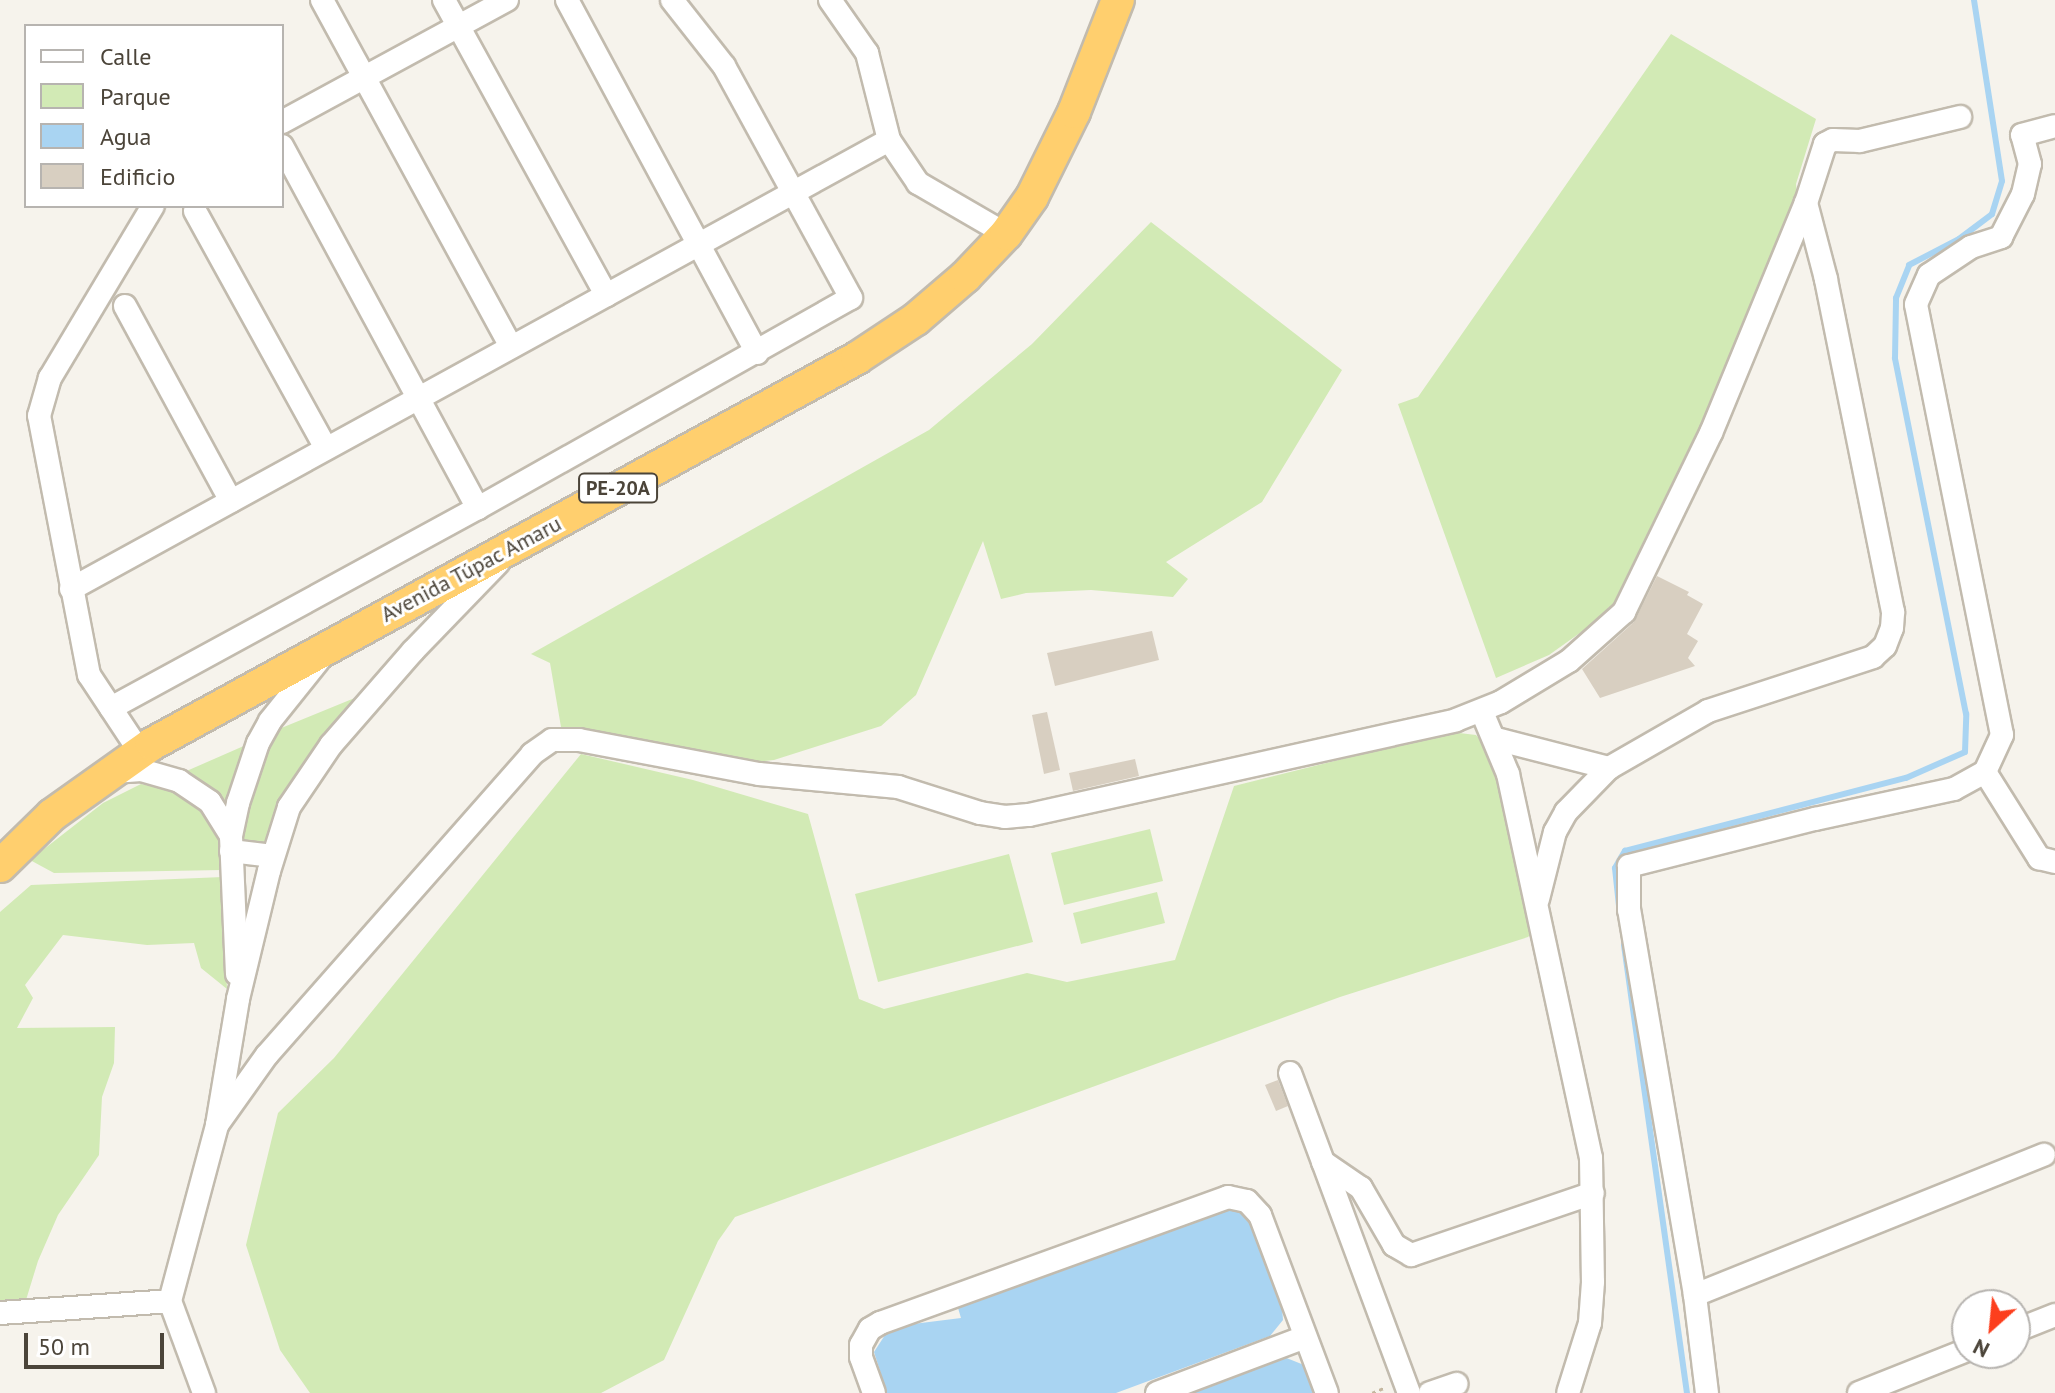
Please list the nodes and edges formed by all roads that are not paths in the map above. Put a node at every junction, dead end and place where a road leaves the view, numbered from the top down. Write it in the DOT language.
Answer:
graph roads {
  1 [pos="322,0"];
  2 [pos="444,0"];
  3 [pos="507,0"];
  4 [pos="567,0"];
  5 [pos="672,0"];
  6 [pos="830,0"];
  7 [pos="1118,0"];
  8 [pos="459,26"];
  9 [pos="364,77"];
  10 [pos="1960,117"];
  11 [pos="284,121"];
  12 [pos="2055,126"];
  13 [pos="889,140"];
  14 [pos="284,150"];
  15 [pos="793,192"];
  16 [pos="1806,203"];
  17 [pos="152,208"];
  18 [pos="195,211"];
  19 [pos="1006,234"];
  20 [pos="699,244"];
  21 [pos="606,295"];
  22 [pos="125,306"];
  23 [pos="511,347"];
  24 [pos="757,353"];
  25 [pos="418,398"];
  26 [pos="326,448"];
  27 [pos="231,501"];
  28 [pos="478,508"];
  29 [pos="517,543"];
  30 [pos="71,589"];
  31 [pos="339,640"];
  32 [pos="111,708"];
  33 [pos="1482,712"];
  34 [pos="1496,739"];
  35 [pos="140,752"];
  36 [pos="1609,768"];
  37 [pos="109,772"];
  38 [pos="1985,772"];
  39 [pos="231,843"];
  40 [pos="273,856"];
  41 [pos="2055,862"];
  42 [pos="0,866"];
  43 [pos="1538,899"];
  44 [pos="238,999"];
  45 [pos="1290,1073"];
  46 [pos="217,1125"];
  47 [pos="2044,1155"];
  48 [pos="1323,1162"];
  49 [pos="1593,1193"];
  50 [pos="1695,1295"];
  51 [pos="170,1301"];
  52 [pos="0,1313"];
  53 [pos="2055,1315"];
  54 [pos="2031,1325"];
  55 [pos="1305,1337"];
  56 [pos="1951,1356"];
  57 [pos="1456,1384"];
  58 [pos="204,1393"];
  59 [pos="874,1393"];
  60 [pos="1157,1393"];
  61 [pos="1327,1393"];
  62 [pos="1409,1393"];
  63 [pos="1430,1393"];
  64 [pos="1568,1393"];
  65 [pos="1707,1393"];
  66 [pos="1859,1393"];
  1 -- 9 [label="street"];
  2 -- 8 [label="street"];
  3 -- 8 [label="street"];
  4 -- 20 [label="street"];
  5 -- 15 [label="street"];
  6 -- 13 [label="street"];
  7 -- 19 [label="highway, Avenida Túpac Amaru / PE-20A"];
  8 -- 9 [label="street"];
  8 -- 21 [label="street"];
  9 -- 11 [label="street"];
  9 -- 23 [label="street"];
  10 -- 16 [label="street"];
  12 -- 38 [label="street"];
  13 -- 15 [label="street"];
  13 -- 19 [label="street"];
  14 -- 25 [label="street"];
  15 -- 20 [label="street"];
  15 -- 24 [label="street"];
  16 -- 33 [label="street"];
  16 -- 36 [label="street"];
  17 -- 30 [label="street"];
  18 -- 26 [label="street"];
  19 -- 29 [label="highway, Avenida Túpac Amaru / PE-20A"];
  20 -- 21 [label="street"];
  20 -- 24 [label="street"];
  21 -- 23 [label="street"];
  22 -- 27 [label="street"];
  23 -- 25 [label="street"];
  24 -- 28 [label="street"];
  25 -- 26 [label="street"];
  25 -- 28 [label="street"];
  26 -- 27 [label="street"];
  27 -- 30 [label="street"];
  28 -- 32 [label="street"];
  29 -- 31 [label="highway, Avenida Túpac Amaru / PE-20A"];
  29 -- 40 [label="street"];
  30 -- 32 [label="street"];
  31 -- 35 [label="highway, Avenida Túpac Amaru / PE-20A"];
  31 -- 39 [label="street"];
  32 -- 35 [label="street"];
  33 -- 34 [label="street"];
  33 -- 46 [label="street"];
  34 -- 36 [label="street"];
  34 -- 43 [label="street"];
  35 -- 37 [label="highway, Avenida Túpac Amaru / PE-20A"];
  36 -- 43 [label="street"];
  37 -- 39 [label="street"];
  37 -- 42 [label="highway, Avenida Túpac Amaru / PE-20A"];
  38 -- 41 [label="street"];
  38 -- 50 [label="street"];
  39 -- 40 [label="street"];
  39 -- 44 [label="street"];
  40 -- 44 [label="street"];
  43 -- 49 [label="street"];
  44 -- 46 [label="street"];
  45 -- 48 [label="street"];
  46 -- 51 [label="street"];
  47 -- 50 [label="street"];
  48 -- 49 [label="street"];
  48 -- 62 [label="street"];
  49 -- 64 [label="street"];
  50 -- 65 [label="street"];
  51 -- 52 [label="street"];
  51 -- 58 [label="street"];
  53 -- 54 [label="street"];
  55 -- 59 [label="street"];
  55 -- 60 [label="street"];
  55 -- 61 [label="street"];
  56 -- 66 [label="street"];
  57 -- 63 [label="street"];
}
